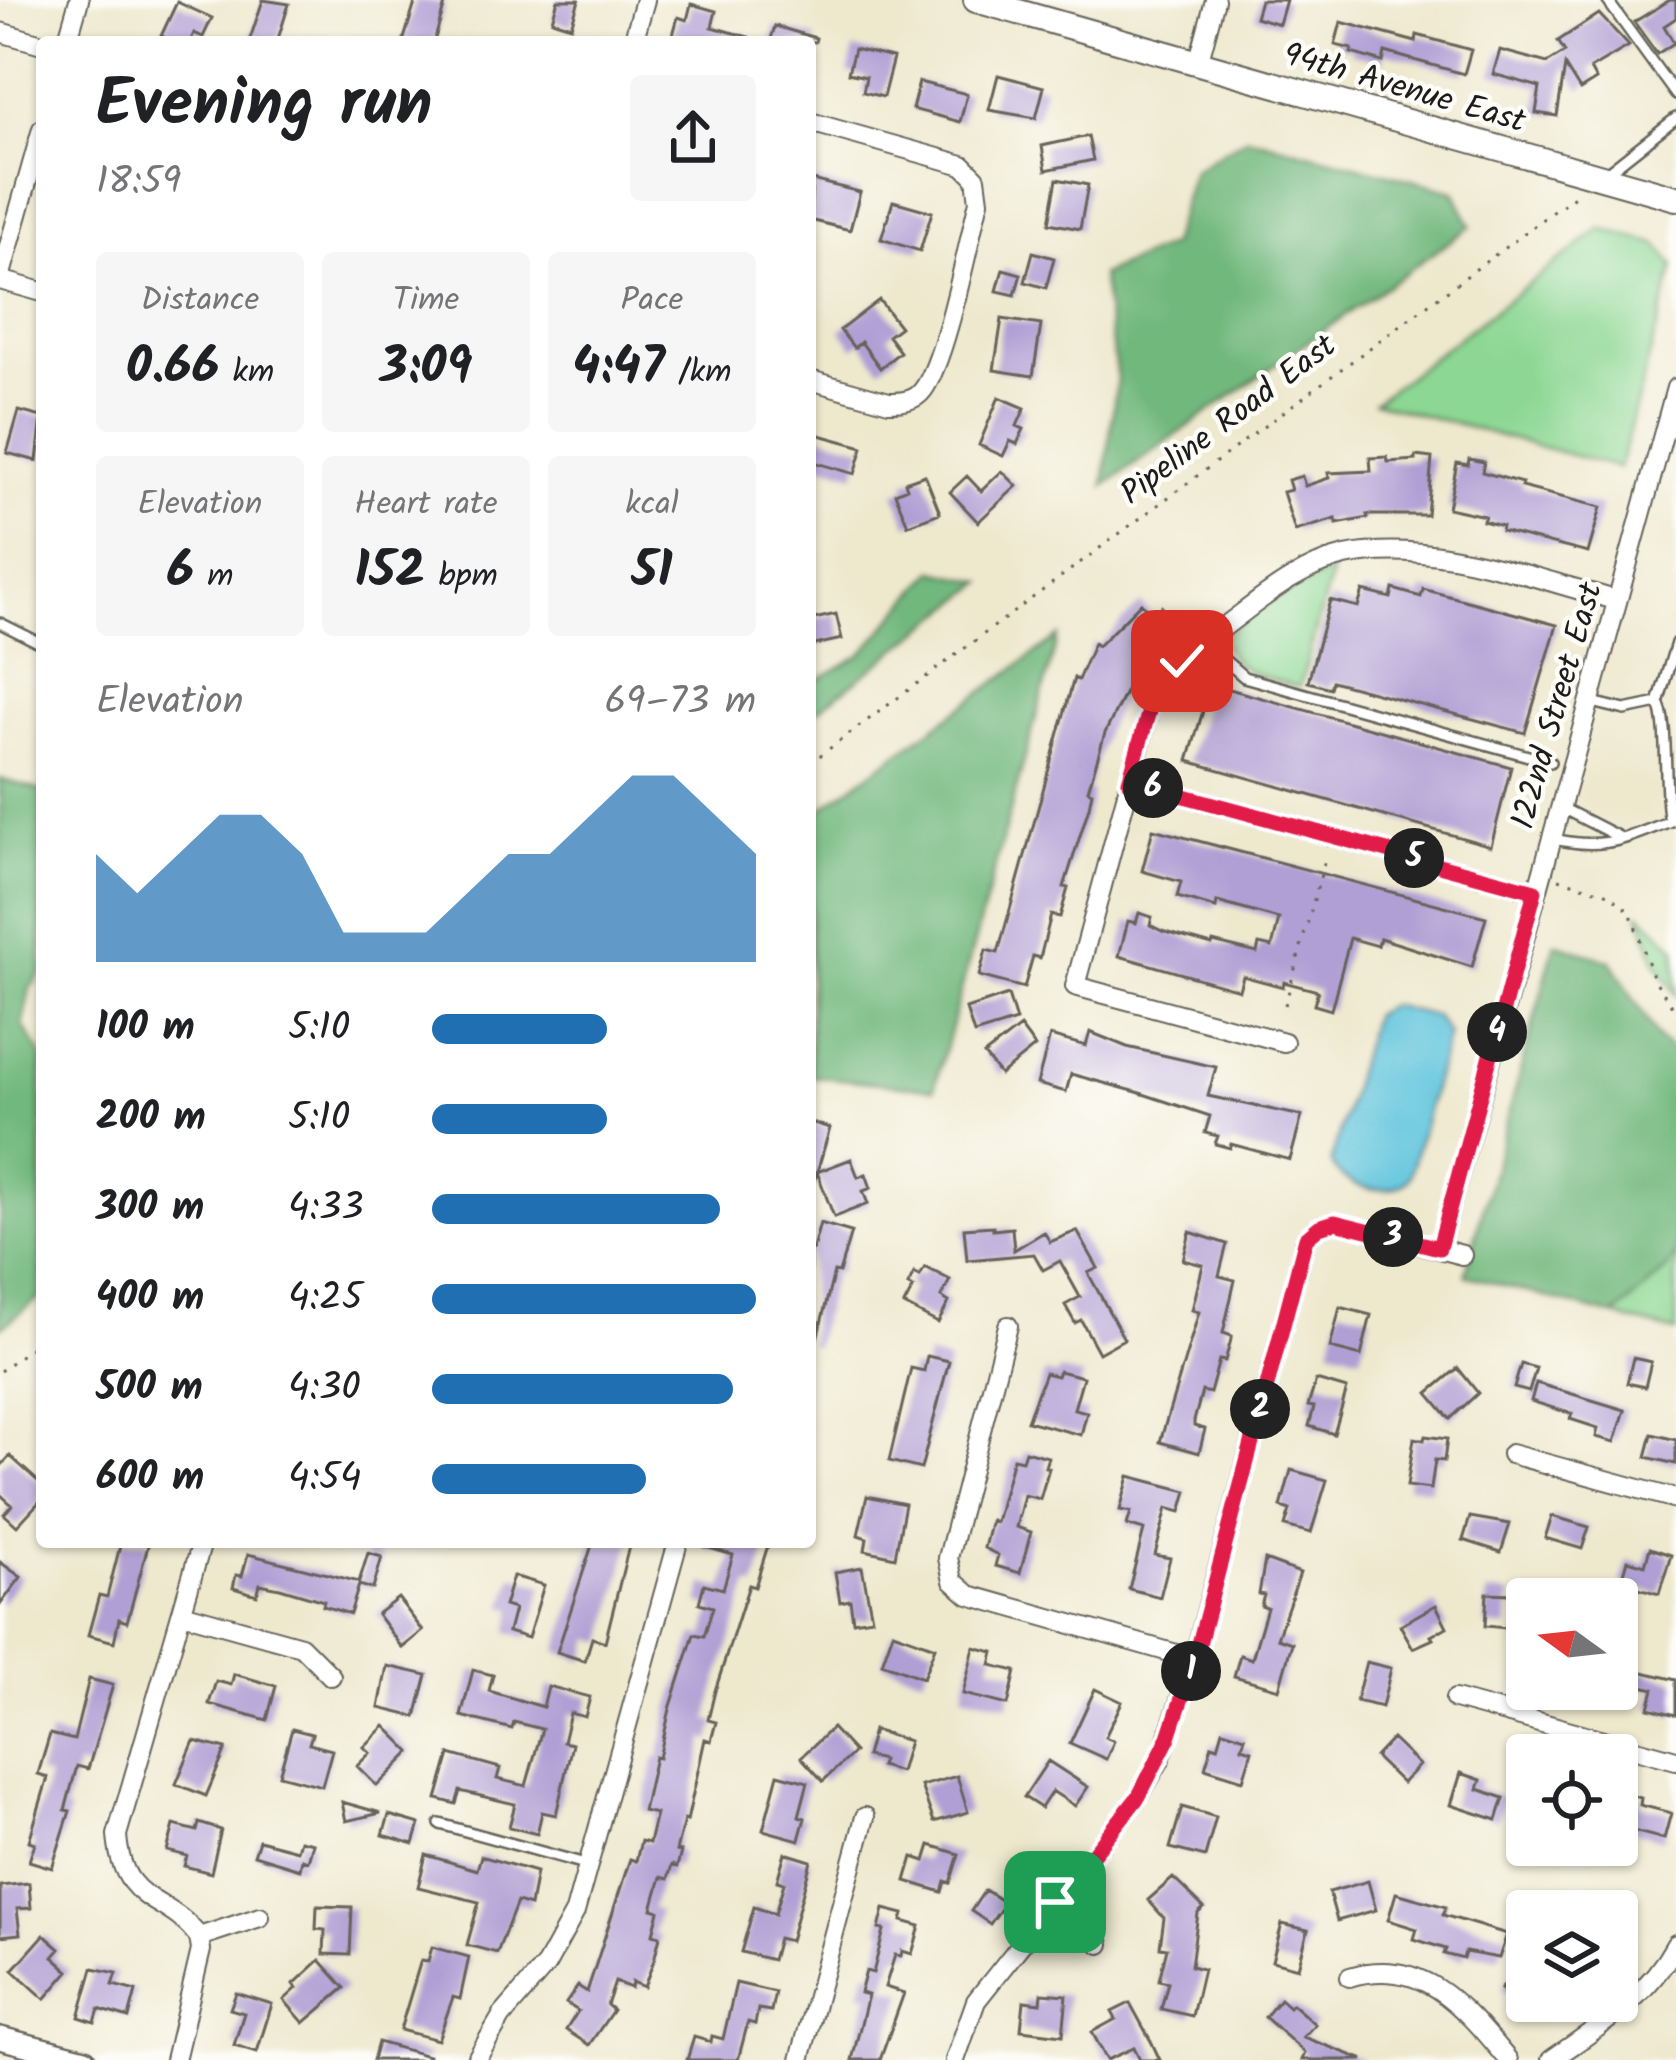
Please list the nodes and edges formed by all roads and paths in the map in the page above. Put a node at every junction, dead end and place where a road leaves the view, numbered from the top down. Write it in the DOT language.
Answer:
graph roads {
  1 [pos="79,0"];
  2 [pos="645,0"];
  3 [pos="976,0"];
  4 [pos="1215,0"];
  5 [pos="1607,0"];
  6 [pos="0,32"];
  7 [pos="69,36"];
  8 [pos="635,36"];
  9 [pos="36,42"];
  10 [pos="1198,60"];
  11 [pos="1676,95"];
  12 [pos="1676,118"];
  13 [pos="816,124"];
  14 [pos="36,151"];
  15 [pos="1600,177"];
  16 [pos="1676,198"];
  17 [pos="0,279"];
  18 [pos="36,290"];
  19 [pos="816,382"];
  20 [pos="1676,388"];
  21 [pos="1616,600"];
  22 [pos="1160,605"];
  23 [pos="0,623"];
  24 [pos="1188,637"];
  25 [pos="1210,637"];
  26 [pos="36,641"];
  27 [pos="1676,643"];
  28 [pos="1588,701"];
  29 [pos="1658,703"];
  30 [pos="816,760"];
  31 [pos="1550,762"];
  32 [pos="1129,781"];
  33 [pos="1558,806"];
  34 [pos="1673,820"];
  35 [pos="1619,837"];
  36 [pos="1549,838"];
  37 [pos="1327,852"];
  38 [pos="1552,877"];
  39 [pos="1535,891"];
  40 [pos="1285,1005"];
  41 [pos="1676,1012"];
  42 [pos="1284,1042"];
  43 [pos="1439,1248"];
  44 [pos="1462,1255"];
  45 [pos="1008,1326"];
  46 [pos="36,1344"];
  47 [pos="0,1371"];
  48 [pos="1511,1454"];
  49 [pos="1676,1499"];
  50 [pos="200,1548"];
  51 [pos="676,1548"];
  52 [pos="182,1613"];
  53 [pos="1195,1659"];
  54 [pos="331,1676"];
  55 [pos="1455,1699"];
  56 [pos="1676,1760"];
  57 [pos="865,1817"];
  58 [pos="440,1824"];
  59 [pos="589,1865"];
  60 [pos="1055,1902"];
  61 [pos="260,1917"];
  62 [pos="199,1936"];
  63 [pos="1100,1944"];
  64 [pos="1676,1944"];
  65 [pos="1351,1977"];
  66 [pos="0,2038"];
  67 [pos="85,2060"];
  68 [pos="175,2060"];
  69 [pos="476,2060"];
  70 [pos="800,2060"];
  71 [pos="955,2060"];
  72 [pos="1508,2060"];
  73 [pos="1551,2060"];
  1 -- 7 [label="street"];
  2 -- 8 [label="street"];
  3 -- 10 [label="main road, 94th Avenue East"];
  4 -- 10 [label="street"];
  5 -- 11 [label="lane"];
  6 -- 9 [label="street"];
  10 -- 15 [label="main road, 94th Avenue East"];
  12 -- 15 [label="lane"];
  13 -- 19 [label="street"];
  14 -- 17 [label="street"];
  15 -- 16 [label="main road, 94th Avenue East"];
  15 -- 30 [label="path, Pipeline Road East"];
  17 -- 18 [label="street"];
  20 -- 21 [label="street, 122nd Street East"];
  21 -- 25 [label="street"];
  21 -- 28 [label="street, 122nd Street East"];
  22 -- 24 [label="path"];
  23 -- 26 [label="lane"];
  25 -- 31 [label="lane"];
  25 -- 32 [label="street"];
  27 -- 29 [label="lane"];
  28 -- 29 [label="lane"];
  28 -- 33 [label="street, 122nd Street East"];
  29 -- 34 [label="lane"];
  32 -- 39 [label="street"];
  32 -- 42 [label="street"];
  33 -- 35 [label="lane"];
  33 -- 36 [label="street, 122nd Street East"];
  34 -- 35 [label="lane"];
  35 -- 36 [label="lane"];
  36 -- 39 [label="street, 122nd Street East"];
  37 -- 40 [label="path"];
  38 -- 41 [label="path"];
  39 -- 43 [label="street, 122nd Street East"];
  43 -- 44 [label="street"];
  43 -- 53 [label="street"];
  45 -- 53 [label="street"];
  46 -- 47 [label="path"];
  48 -- 49 [label="street"];
  50 -- 52 [label="street"];
  51 -- 59 [label="street"];
  52 -- 54 [label="street"];
  52 -- 62 [label="street"];
  53 -- 60 [label="street"];
  55 -- 56 [label="street"];
  57 -- 70 [label="street"];
  58 -- 59 [label="lane"];
  59 -- 69 [label="street"];
  60 -- 63 [label="street"];
  60 -- 71 [label="street"];
  61 -- 62 [label="street"];
  62 -- 68 [label="street"];
  64 -- 73 [label="street"];
  65 -- 72 [label="street"];
  66 -- 67 [label="street"];
}
